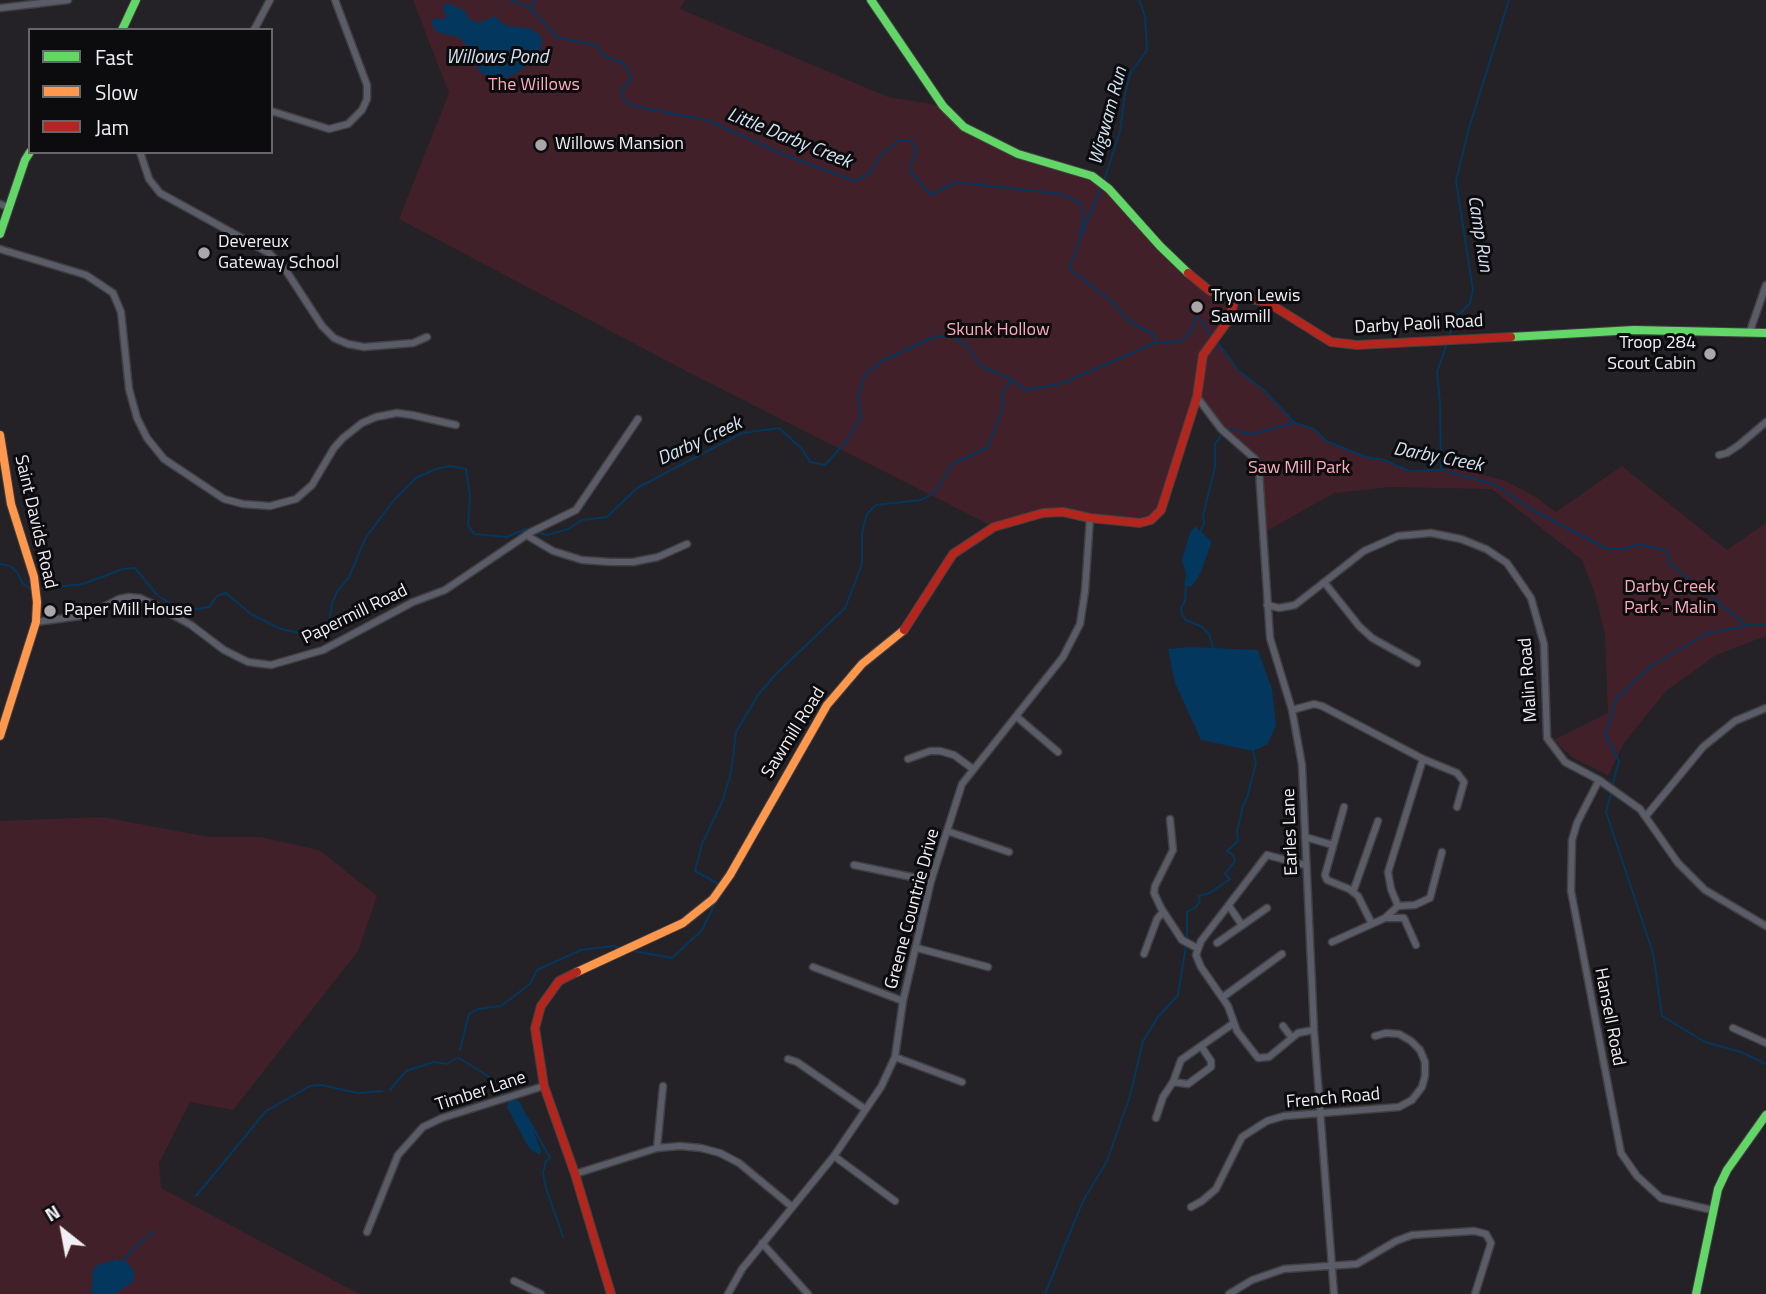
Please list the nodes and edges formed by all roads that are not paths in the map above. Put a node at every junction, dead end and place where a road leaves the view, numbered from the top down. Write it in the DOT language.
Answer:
graph roads {
  1 [pos="68,0"];
  2 [pos="135,0"];
  3 [pos="270,0"];
  4 [pos="335,0"];
  5 [pos="872,0"];
  6 [pos="0,8"];
  7 [pos="123,27"];
  8 [pos="255,28"];
  9 [pos="273,112"];
  10 [pos="29,154"];
  11 [pos="141,154"];
  12 [pos="4,205"];
  13 [pos="0,234"];
  14 [pos="0,249"];
  15 [pos="1766,285"];
  16 [pos="1235,297"];
  17 [pos="1749,331"];
  18 [pos="1766,333"];
  19 [pos="427,337"];
  20 [pos="1197,397"];
  21 [pos="638,419"];
  22 [pos="1766,422"];
  23 [pos="456,425"];
  24 [pos="0,435"];
  25 [pos="1719,455"];
  26 [pos="1090,518"];
  27 [pos="528,534"];
  28 [pos="687,544"];
  29 [pos="1324,582"];
  30 [pos="1267,605"];
  31 [pos="36,622"];
  32 [pos="1417,663"];
  33 [pos="1766,708"];
  34 [pos="1292,710"];
  35 [pos="1017,717"];
  36 [pos="0,736"];
  37 [pos="1058,752"];
  38 [pos="908,759"];
  39 [pos="1423,759"];
  40 [pos="972,769"];
  41 [pos="1599,780"];
  42 [pos="1344,807"];
  43 [pos="1457,807"];
  44 [pos="1646,816"];
  45 [pos="1170,819"];
  46 [pos="1378,821"];
  47 [pos="947,831"];
  48 [pos="1305,837"];
  49 [pos="1333,845"];
  50 [pos="1009,852"];
  51 [pos="1442,852"];
  52 [pos="854,865"];
  53 [pos="1305,865"];
  54 [pos="931,881"];
  55 [pos="1353,891"];
  56 [pos="1228,906"];
  57 [pos="1398,906"];
  58 [pos="1267,908"];
  59 [pos="1163,912"];
  60 [pos="1385,918"];
  61 [pos="1372,924"];
  62 [pos="1242,925"];
  63 [pos="1766,926"];
  64 [pos="1332,942"];
  65 [pos="1217,943"];
  66 [pos="1416,945"];
  67 [pos="917,948"];
  68 [pos="1197,948"];
  69 [pos="1144,954"];
  70 [pos="1282,954"];
  71 [pos="813,967"];
  72 [pos="988,967"];
  73 [pos="1223,998"];
  74 [pos="904,1001"];
  75 [pos="1234,1024"];
  76 [pos="1283,1026"];
  77 [pos="1732,1028"];
  78 [pos="1314,1030"];
  79 [pos="1375,1036"];
  80 [pos="1292,1038"];
  81 [pos="1766,1043"];
  82 [pos="1201,1046"];
  83 [pos="895,1057"];
  84 [pos="788,1059"];
  85 [pos="962,1082"];
  86 [pos="1172,1082"];
  87 [pos="544,1086"];
  88 [pos="663,1086"];
  89 [pos="865,1109"];
  90 [pos="1320,1115"];
  91 [pos="1156,1118"];
  92 [pos="1764,1120"];
  93 [pos="657,1148"];
  94 [pos="834,1156"];
  95 [pos="575,1174"];
  96 [pos="895,1201"];
  97 [pos="791,1206"];
  98 [pos="1191,1207"];
  99 [pos="1712,1210"];
  100 [pos="367,1232"];
  101 [pos="762,1243"];
  102 [pos="1332,1267"];
  103 [pos="514,1281"];
  104 [pos="609,1293"];
  105 [pos="541,1294"];
  106 [pos="728,1294"];
  107 [pos="808,1294"];
  108 [pos="1229,1294"];
  109 [pos="1334,1294"];
  110 [pos="1475,1294"];
  111 [pos="1696,1294"];
  1 -- 6 [label="street"];
  2 -- 7 [label="street"];
  3 -- 8 [label="street"];
  4 -- 9 [label="street"];
  5 -- 16 [label="street, Darby Paoli Road"];
  10 -- 12 [label="street"];
  11 -- 19 [label="street"];
  12 -- 13 [label="street"];
  14 -- 23 [label="street"];
  15 -- 17 [label="street"];
  16 -- 17 [label="street, Darby Paoli Road"];
  16 -- 20 [label="street, Sawmill Road"];
  17 -- 18 [label="street, Darby Paoli Road"];
  20 -- 26 [label="street, Sawmill Road"];
  20 -- 30 [label="street, Earles Lane"];
  21 -- 27 [label="street, Papermill Road"];
  22 -- 25 [label="street"];
  24 -- 31 [label="street, Saint Davids Road"];
  26 -- 35 [label="street, Greene Countrie Drive"];
  26 -- 87 [label="street, Sawmill Road"];
  27 -- 28 [label="street"];
  27 -- 31 [label="street, Papermill Road"];
  29 -- 30 [label="street, Malin Road"];
  29 -- 32 [label="street"];
  29 -- 41 [label="street, Malin Road"];
  30 -- 34 [label="street, Earles Lane"];
  31 -- 36 [label="street, Saint Davids Road"];
  33 -- 44 [label="street"];
  34 -- 39 [label="street"];
  34 -- 48 [label="street, Earles Lane"];
  35 -- 37 [label="street"];
  35 -- 40 [label="street, Greene Countrie Drive"];
  38 -- 40 [label="street"];
  39 -- 43 [label="street"];
  39 -- 57 [label="street"];
  40 -- 47 [label="street, Greene Countrie Drive"];
  41 -- 44 [label="street, Malin Road"];
  41 -- 99 [label="street, Hansell Road"];
  42 -- 49 [label="street"];
  44 -- 63 [label="street, Malin Road"];
  45 -- 59 [label="street"];
  46 -- 55 [label="street"];
  47 -- 50 [label="street"];
  47 -- 54 [label="street, Greene Countrie Drive"];
  48 -- 49 [label="street"];
  48 -- 53 [label="street, Earles Lane"];
  49 -- 55 [label="street"];
  51 -- 57 [label="street"];
  52 -- 54 [label="street"];
  53 -- 56 [label="street"];
  53 -- 78 [label="street, Earles Lane"];
  54 -- 67 [label="street, Greene Countrie Drive"];
  55 -- 61 [label="street"];
  56 -- 62 [label="street"];
  56 -- 68 [label="street"];
  57 -- 60 [label="street"];
  58 -- 62 [label="street"];
  59 -- 68 [label="street"];
  59 -- 69 [label="street"];
  60 -- 61 [label="street"];
  60 -- 66 [label="street"];
  61 -- 64 [label="street"];
  62 -- 65 [label="street"];
  67 -- 72 [label="street"];
  67 -- 74 [label="street, Greene Countrie Drive"];
  68 -- 73 [label="street"];
  70 -- 73 [label="street"];
  71 -- 74 [label="street"];
  73 -- 75 [label="street"];
  74 -- 83 [label="street, Greene Countrie Drive"];
  75 -- 80 [label="street"];
  75 -- 82 [label="street"];
  76 -- 80 [label="street"];
  77 -- 81 [label="street"];
  78 -- 80 [label="street"];
  78 -- 90 [label="street, Earles Lane"];
  79 -- 90 [label="street, French Road"];
  82 -- 86 [label="street"];
  82 -- 86 [label="street"];
  83 -- 85 [label="street"];
  83 -- 89 [label="street, Greene Countrie Drive"];
  84 -- 89 [label="street"];
  86 -- 91 [label="street"];
  87 -- 95 [label="street, Sawmill Road"];
  87 -- 100 [label="street, Timber Lane"];
  88 -- 93 [label="street"];
  89 -- 94 [label="street, Greene Countrie Drive"];
  90 -- 98 [label="street, French Road"];
  90 -- 102 [label="street, Earles Lane"];
  92 -- 99 [label="street"];
  93 -- 95 [label="street"];
  93 -- 97 [label="street"];
  94 -- 96 [label="street"];
  94 -- 97 [label="street, Greene Countrie Drive"];
  95 -- 104 [label="street, Sawmill Road"];
  97 -- 101 [label="street, Greene Countrie Drive"];
  99 -- 111 [label="street"];
  101 -- 106 [label="street, Greene Countrie Drive"];
  101 -- 107 [label="street"];
  102 -- 108 [label="street"];
  102 -- 109 [label="street, Earles Lane"];
  102 -- 110 [label="street"];
  103 -- 105 [label="street"];
}
